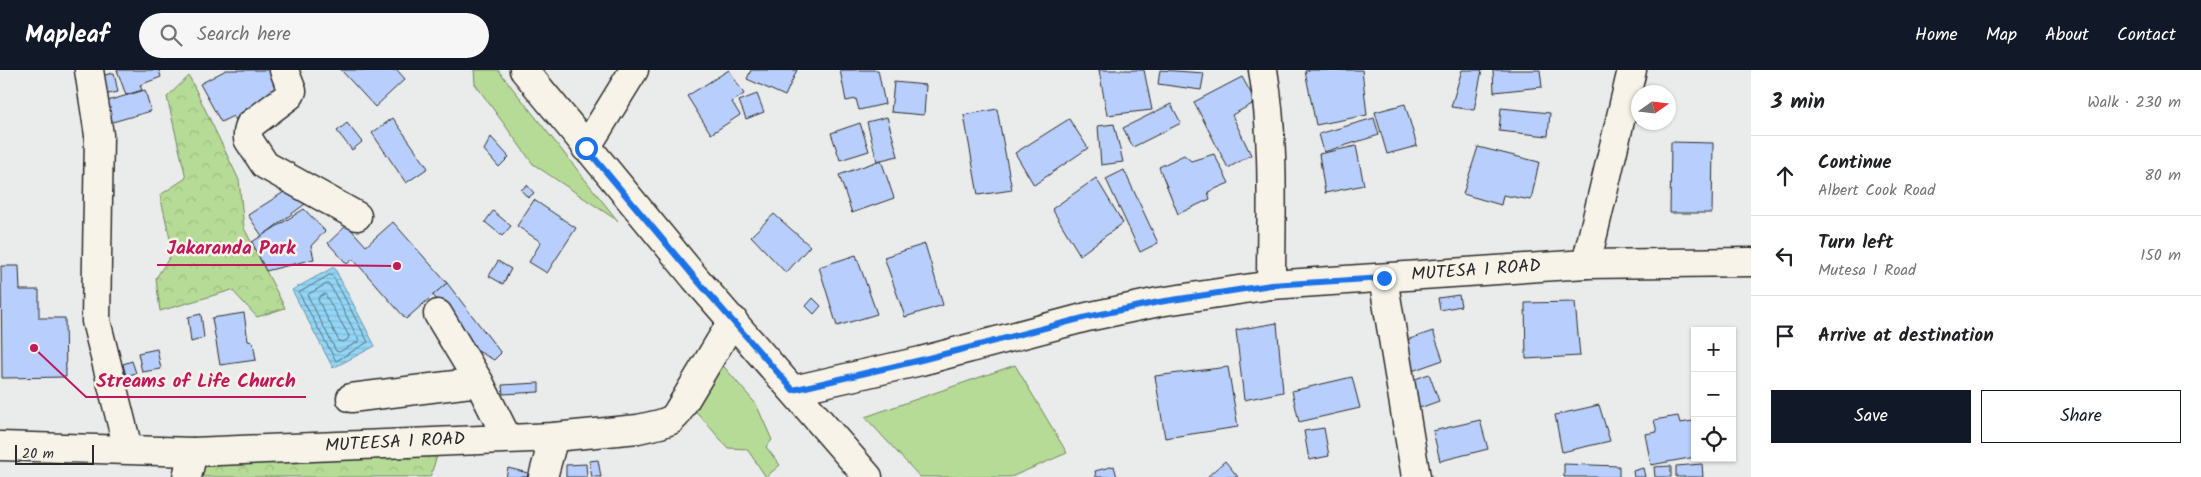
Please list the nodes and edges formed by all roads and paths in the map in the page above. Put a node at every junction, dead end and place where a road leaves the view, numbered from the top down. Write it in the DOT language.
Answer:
graph roads {
  1 [pos="89,70"];
  2 [pos="284,70"];
  3 [pos="524,70"];
  4 [pos="634,70"];
  5 [pos="1262,70"];
  6 [pos="1632,70"];
  7 [pos="586,148"];
  8 [pos="357,216"];
  9 [pos="1751,262"];
  10 [pos="1586,264"];
  11 [pos="1384,278"];
  12 [pos="1271,285"];
  13 [pos="438,314"];
  14 [pos="733,320"];
  15 [pos="479,382"];
  16 [pos="793,390"];
  17 [pos="352,398"];
  18 [pos="554,437"];
  19 [pos="507,438"];
  20 [pos="0,446"];
  21 [pos="128,449"];
  22 [pos="190,464"];
  23 [pos="543,477"];
  24 [pos="868,477"];
  25 [pos="1416,477"];
  1 -- 21 [label="street"];
  2 -- 8 [label="street"];
  3 -- 7 [label="street"];
  4 -- 7 [label="street"];
  5 -- 12 [label="street"];
  6 -- 10 [label="street"];
  7 -- 14 [label="street"];
  9 -- 10 [label="street, MUTESA 1 ROAD"];
  10 -- 11 [label="street, MUTESA 1 ROAD"];
  11 -- 12 [label="street, MUTESA 1 ROAD"];
  11 -- 25 [label="street"];
  12 -- 16 [label="street, MUTESA 1 ROAD"];
  13 -- 15 [label="street"];
  14 -- 16 [label="street"];
  14 -- 18 [label="street, MUTEESA 1 ROAD"];
  15 -- 17 [label="street"];
  15 -- 19 [label="street"];
  16 -- 24 [label="street"];
  18 -- 19 [label="street, MUTEESA 1 ROAD"];
  18 -- 23 [label="street"];
  19 -- 22 [label="street, MUTEESA 1 ROAD"];
  20 -- 21 [label="street, MUTEESA 1 ROAD"];
  21 -- 22 [label="street, MUTEESA 1 ROAD"];
}
